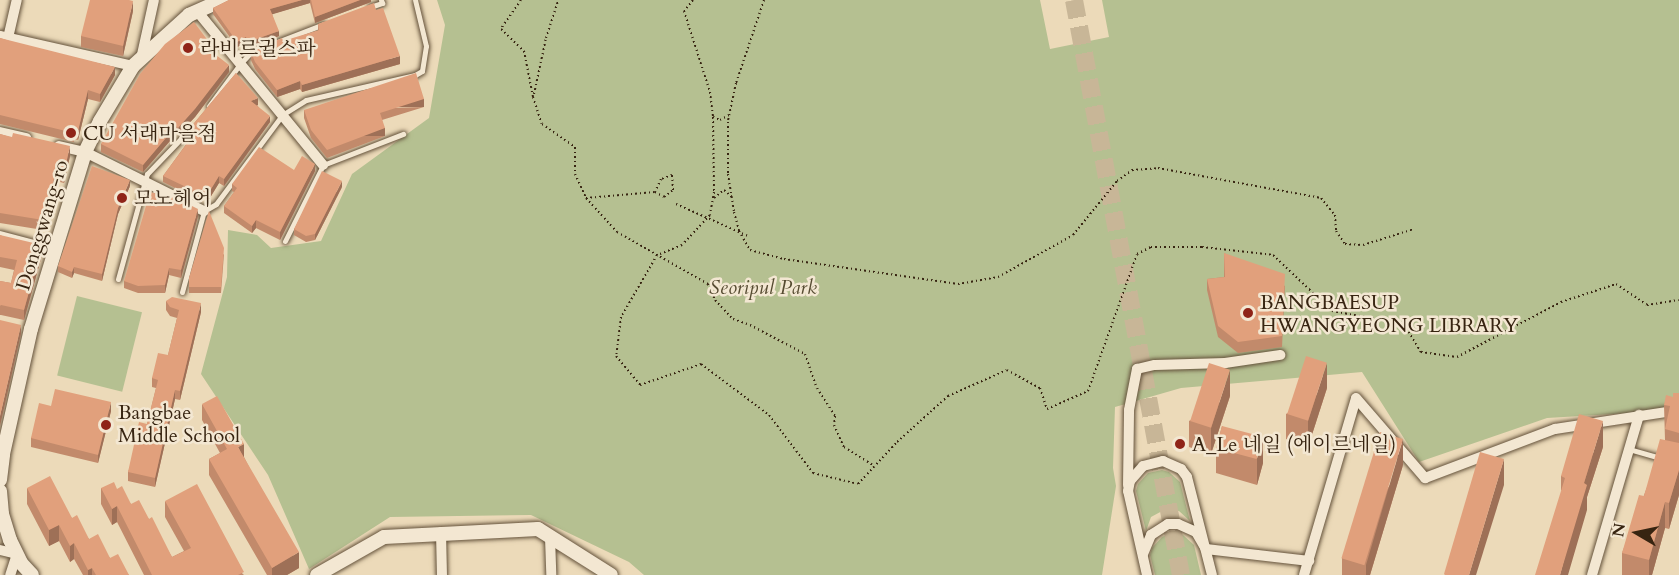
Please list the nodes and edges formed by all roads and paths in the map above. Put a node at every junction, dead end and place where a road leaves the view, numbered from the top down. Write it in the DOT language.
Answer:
graph roads {
  1 [pos="17,0"];
  2 [pos="154,0"];
  3 [pos="223,0"];
  4 [pos="381,0"];
  5 [pos="415,0"];
  6 [pos="521,0"];
  7 [pos="558,0"];
  8 [pos="693,0"];
  9 [pos="764,0"];
  10 [pos="360,11"];
  11 [pos="197,12"];
  12 [pos="327,23"];
  13 [pos="4,37"];
  14 [pos="137,62"];
  15 [pos="240,64"];
  16 [pos="533,97"];
  17 [pos="206,111"];
  18 [pos="282,115"];
  19 [pos="729,116"];
  20 [pos="713,117"];
  21 [pos="199,120"];
  22 [pos="0,132"];
  23 [pos="403,134"];
  24 [pos="85,152"];
  25 [pos="323,165"];
  26 [pos="147,183"];
  27 [pos="655,192"];
  28 [pos="732,197"];
  29 [pos="586,198"];
  30 [pos="712,201"];
  31 [pos="675,204"];
  32 [pos="204,211"];
  33 [pos="1414,229"];
  34 [pos="0,236"];
  35 [pos="748,236"];
  36 [pos="285,241"];
  37 [pos="53,249"];
  38 [pos="657,255"];
  39 [pos="118,279"];
  40 [pos="182,292"];
  41 [pos="1679,300"];
  42 [pos="1280,355"];
  43 [pos="1679,410"];
  44 [pos="1639,415"];
  45 [pos="1629,449"];
  46 [pos="1,454"];
  47 [pos="1669,461"];
  48 [pos="875,466"];
  49 [pos="0,480"];
  50 [pos="0,491"];
  51 [pos="1128,491"];
  52 [pos="441,532"];
  53 [pos="550,537"];
  54 [pos="1206,549"];
  55 [pos="0,550"];
  56 [pos="17,554"];
  57 [pos="1309,561"];
  58 [pos="1144,563"];
  59 [pos="10,575"];
  60 [pos="32,575"];
  61 [pos="317,575"];
  62 [pos="442,575"];
  63 [pos="551,575"];
  64 [pos="611,575"];
  65 [pos="1145,575"];
  66 [pos="1212,575"];
  67 [pos="1304,575"];
  68 [pos="1592,575"];
  1 -- 13 [label="street"];
  2 -- 14 [label="street"];
  3 -- 11 [label="street, Donggwang-ro"];
  4 -- 10 [label="lane"];
  5 -- 18 [label="lane"];
  6 -- 16 [label="path"];
  7 -- 16 [label="path"];
  8 -- 20 [label="path"];
  9 -- 19 [label="path"];
  11 -- 14 [label="street, Donggwang-ro"];
  11 -- 15 [label="street"];
  12 -- 15 [label="lane"];
  13 -- 14 [label="street"];
  14 -- 24 [label="street, Donggwang-ro"];
  15 -- 17 [label="lane"];
  15 -- 18 [label="street"];
  16 -- 29 [label="path"];
  18 -- 25 [label="street"];
  18 -- 32 [label="lane"];
  19 -- 20 [label="path"];
  19 -- 28 [label="path"];
  20 -- 30 [label="path"];
  21 -- 26 [label="lane"];
  22 -- 24 [label="street"];
  23 -- 25 [label="lane"];
  24 -- 26 [label="street"];
  24 -- 37 [label="street, Donggwang-ro"];
  25 -- 36 [label="lane"];
  26 -- 32 [label="street"];
  26 -- 39 [label="lane"];
  27 -- 27 [label="path"];
  27 -- 29 [label="path"];
  28 -- 30 [label="path"];
  28 -- 33 [label="path"];
  29 -- 38 [label="path"];
  30 -- 38 [label="path"];
  31 -- 35 [label="path"];
  32 -- 40 [label="lane"];
  34 -- 37 [label="street"];
  37 -- 46 [label="street, Donggwang-ro"];
  38 -- 48 [label="path"];
  38 -- 48 [label="path"];
  41 -- 48 [label="path"];
  42 -- 51 [label="street"];
  43 -- 44 [label="street"];
  44 -- 45 [label="street"];
  44 -- 57 [label="street"];
  45 -- 47 [label="lane"];
  45 -- 68 [label="street"];
  46 -- 49 [label="street, Donggwang-ro"];
  50 -- 56 [label="street"];
  51 -- 54 [label="street"];
  51 -- 58 [label="street"];
  52 -- 53 [label="street"];
  52 -- 61 [label="street"];
  52 -- 62 [label="street"];
  53 -- 63 [label="street"];
  53 -- 64 [label="street"];
  54 -- 57 [label="street"];
  54 -- 58 [label="street"];
  54 -- 66 [label="street"];
  55 -- 56 [label="street"];
  56 -- 59 [label="street"];
  56 -- 60 [label="street"];
  57 -- 67 [label="street"];
  58 -- 65 [label="street"];
}
